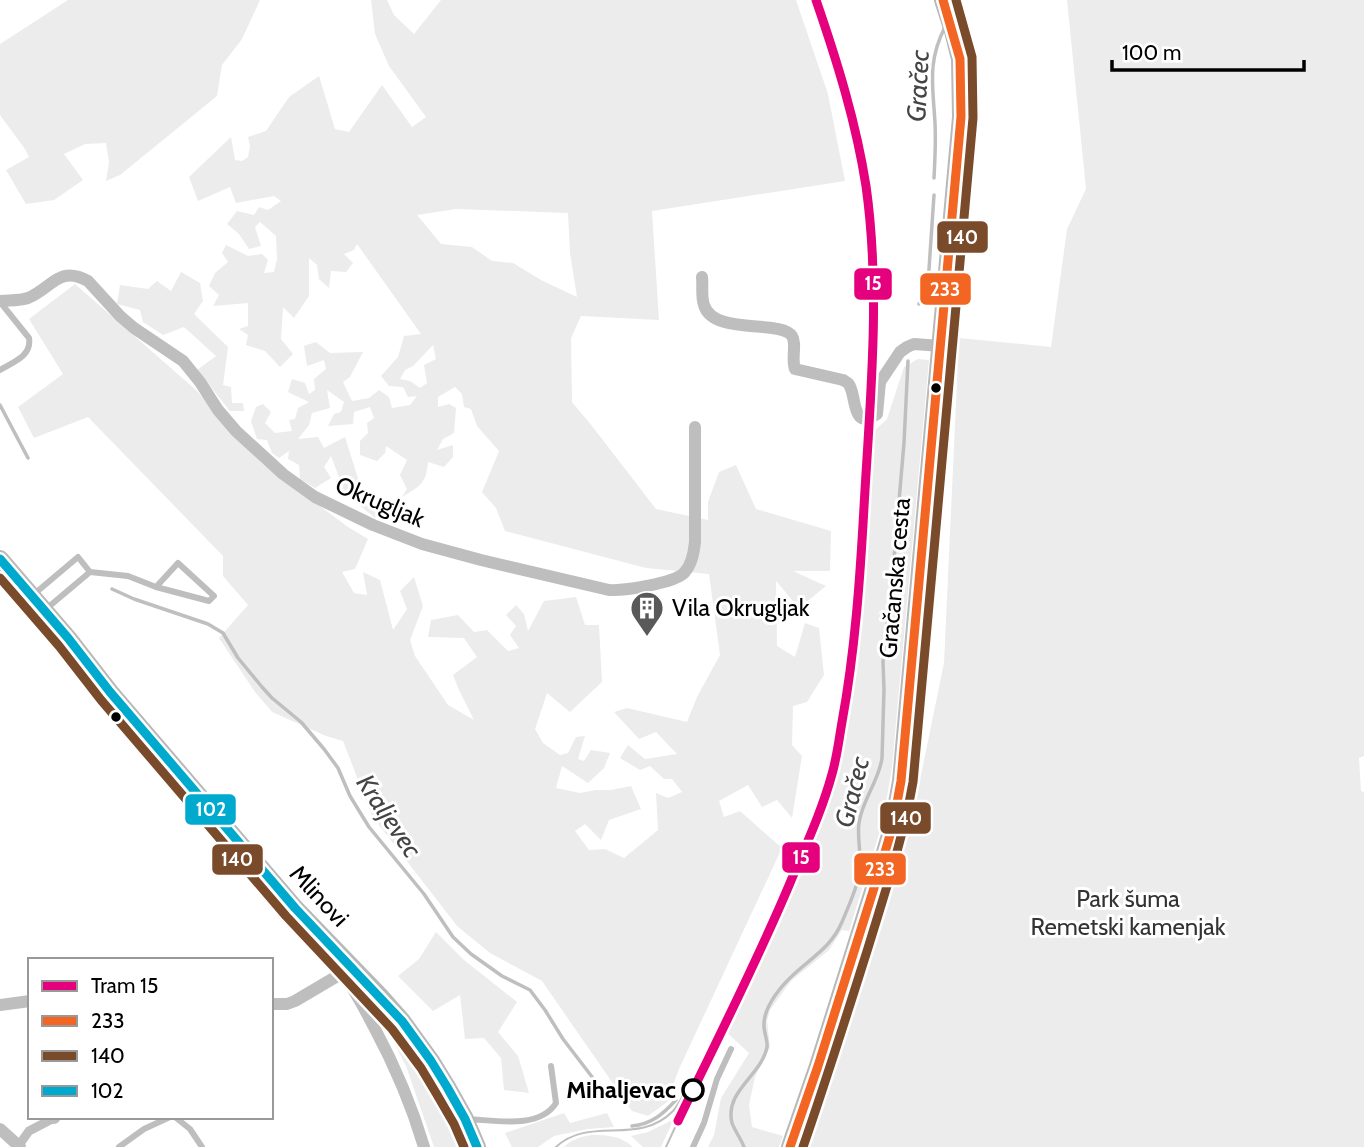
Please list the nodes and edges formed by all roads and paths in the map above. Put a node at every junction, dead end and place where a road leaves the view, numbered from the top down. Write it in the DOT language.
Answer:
graph roads {
  1 [pos="944,6"];
  2 [pos="702,277"];
  3 [pos="0,301"];
  4 [pos="941,346"];
  5 [pos="0,370"];
  6 [pos="695,427"];
  7 [pos="0,559"];
  8 [pos="90,572"];
  9 [pos="156,587"];
  10 [pos="32,596"];
  11 [pos="45,610"];
  12 [pos="28,1001"];
  13 [pos="273,1004"];
  14 [pos="0,1006"];
  15 [pos="730,1049"];
  16 [pos="551,1066"];
  17 [pos="51,1119"];
  18 [pos="168,1119"];
  19 [pos="176,1119"];
  20 [pos="465,1119"];
  21 [pos="0,1129"];
  22 [pos="19,1146"];
  23 [pos="119,1147"];
  24 [pos="202,1147"];
  25 [pos="424,1147"];
  26 [pos="477,1147"];
  27 [pos="693,1147"];
  28 [pos="790,1147"];
  1 -- 4 [label="main road, Gračanska cesta"];
  2 -- 4 [label="street"];
  3 -- 5 [label="lane"];
  3 -- 6 [label="street, Okrugljak"];
  4 -- 28 [label="main road, Gračanska cesta"];
  7 -- 10 [label="main road, Mlinovi"];
  8 -- 9 [label="lane"];
  8 -- 10 [label="lane"];
  8 -- 11 [label="lane"];
  9 -- 9 [label="lane"];
  10 -- 11 [label="main road, Mlinovi"];
  11 -- 20 [label="main road, Mlinovi"];
  12 -- 14 [label="street"];
  13 -- 25 [label="street"];
  15 -- 27 [label="lane"];
  16 -- 20 [label="lane"];
  17 -- 22 [label="street"];
  18 -- 23 [label="lane"];
  19 -- 24 [label="lane"];
  20 -- 26 [label="main road, Mlinovi"];
  21 -- 22 [label="street"];
}
